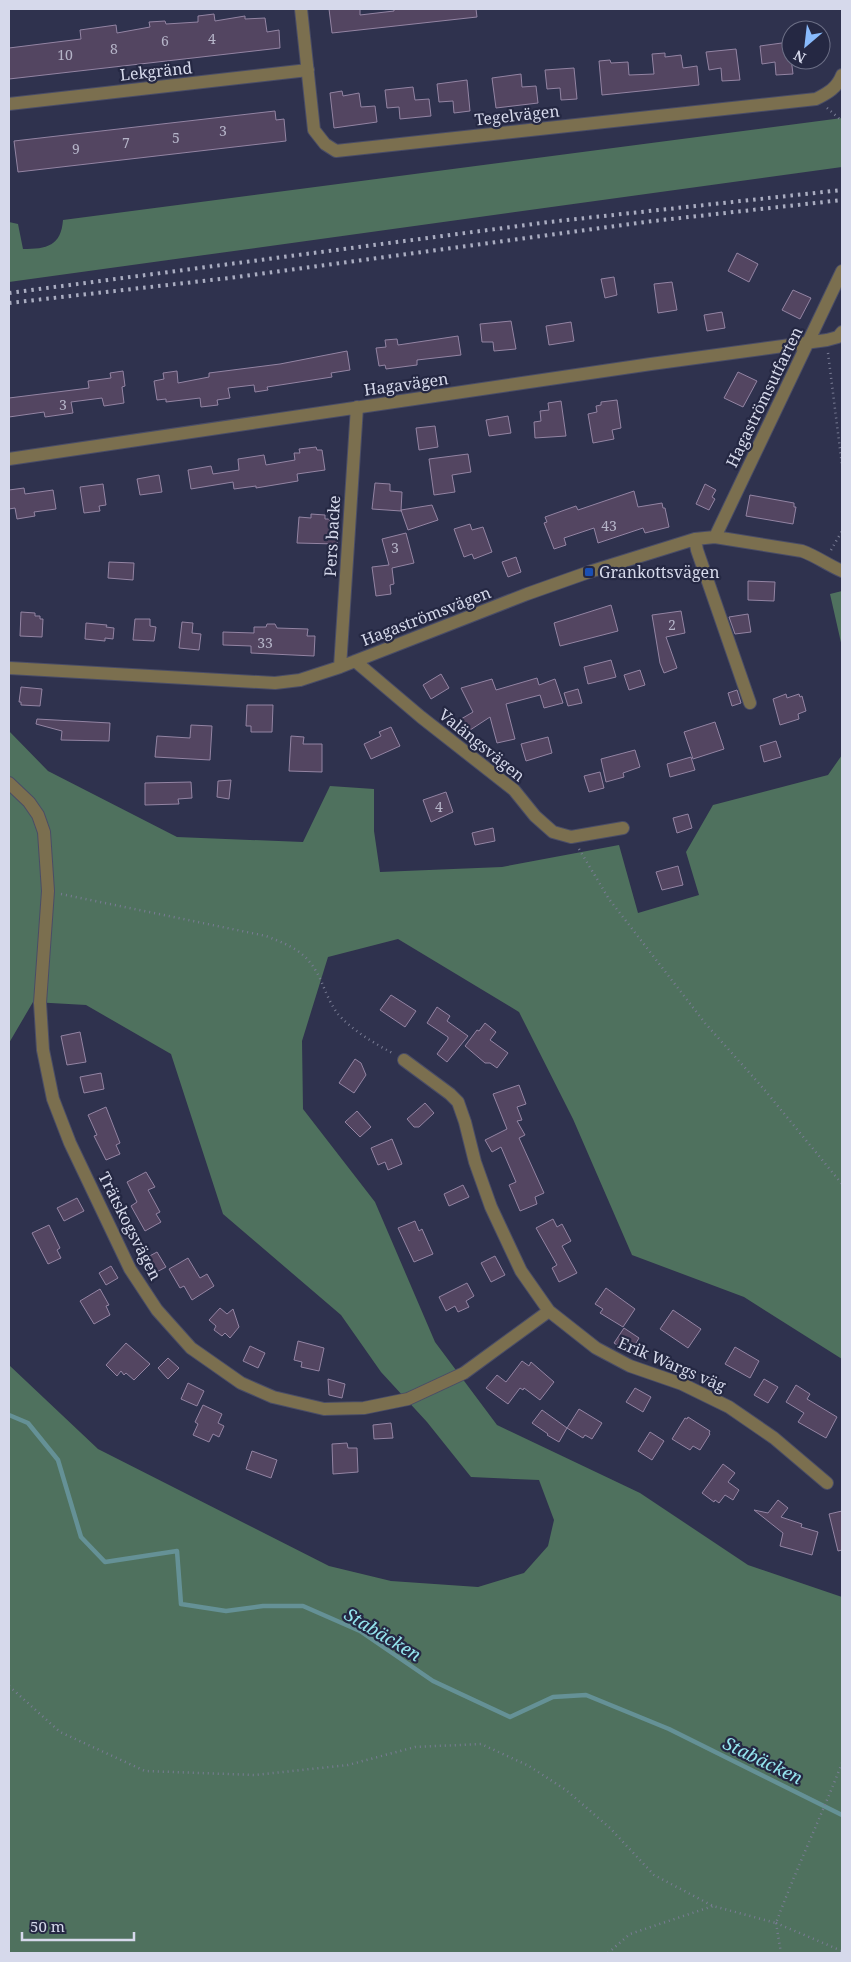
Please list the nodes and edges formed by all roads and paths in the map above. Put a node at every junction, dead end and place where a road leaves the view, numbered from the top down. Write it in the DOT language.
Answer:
graph roads {
  1 [pos="301,9"];
  2 [pos="308,70"];
  3 [pos="842,75"];
  4 [pos="816,99"];
  5 [pos="9,104"];
  6 [pos="842,121"];
  7 [pos="842,271"];
  8 [pos="842,332"];
  9 [pos="827,340"];
  10 [pos="808,342"];
  11 [pos="357,407"];
  12 [pos="9,459"];
  13 [pos="842,465"];
  14 [pos="715,537"];
  15 [pos="695,540"];
  16 [pos="842,571"];
  17 [pos="355,661"];
  18 [pos="340,666"];
  19 [pos="9,668"];
  20 [pos="750,703"];
  21 [pos="9,783"];
  22 [pos="623,828"];
  23 [pos="571,837"];
  24 [pos="48,891"];
  25 [pos="404,1060"];
  26 [pos="842,1184"];
  27 [pos="549,1311"];
  28 [pos="827,1484"];
  29 [pos="9,1686"];
  30 [pos="842,1764"];
  31 [pos="713,1906"];
  32 [pos="776,1922"];
  33 [pos="842,1951"];
  34 [pos="608,1953"];
  35 [pos="781,1953"];
  1 -- 2 [label="street, Tegelvägen"];
  2 -- 4 [label="street, Tegelvägen"];
  2 -- 5 [label="street, Lekgränd"];
  3 -- 4 [label="street, Tegelvägen"];
  4 -- 6 [label="path"];
  7 -- 10 [label="street, Hagaströmsutfarten"];
  8 -- 9 [label="street"];
  9 -- 10 [label="street, Hagavägen"];
  9 -- 13 [label="path"];
  10 -- 11 [label="street, Hagavägen"];
  10 -- 14 [label="street, Hagaströmsutfarten"];
  11 -- 12 [label="street, Hagavägen"];
  11 -- 18 [label="street, Pers backe"];
  14 -- 15 [label="street, Hagaströmsvägen"];
  14 -- 16 [label="street, Hagaströmsvägen"];
  15 -- 17 [label="street, Hagaströmsvägen"];
  15 -- 20 [label="street"];
  17 -- 18 [label="street, Hagaströmsvägen"];
  17 -- 23 [label="street, Valängsvägen"];
  18 -- 19 [label="street, Hagaströmsvägen"];
  21 -- 24 [label="street, Trätskogsvägen"];
  22 -- 23 [label="street"];
  23 -- 26 [label="path"];
  24 -- 25 [label="path"];
  24 -- 27 [label="street, Trätskogsvägen"];
  25 -- 27 [label="street, Erik Wargs väg"];
  27 -- 28 [label="street, Erik Wargs väg"];
  29 -- 31 [label="path"];
  30 -- 32 [label="path"];
  31 -- 32 [label="path"];
  31 -- 34 [label="path"];
  32 -- 33 [label="path"];
  32 -- 35 [label="path"];
}
